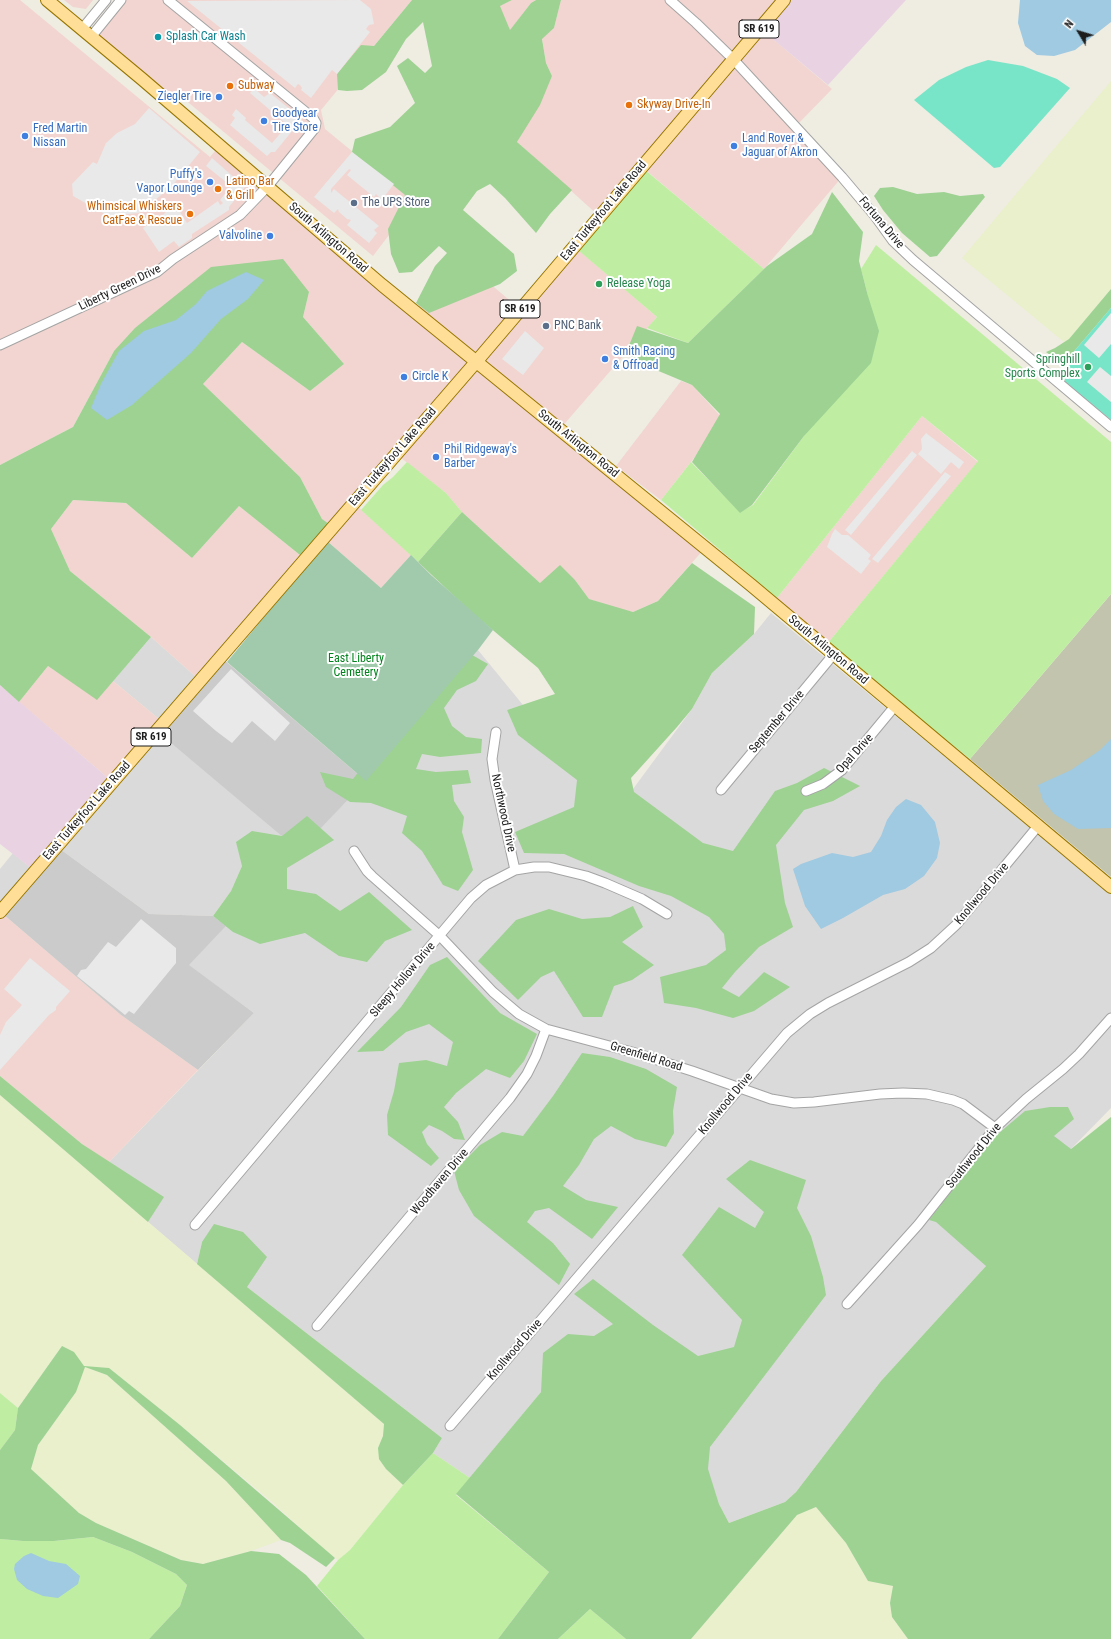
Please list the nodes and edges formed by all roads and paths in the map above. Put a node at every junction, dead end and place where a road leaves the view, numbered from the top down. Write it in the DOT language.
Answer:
graph roads {
  1 [pos="47,0"];
  2 [pos="106,0"];
  3 [pos="121,0"];
  4 [pos="168,0"];
  5 [pos="670,0"];
  6 [pos="784,0"];
  7 [pos="82,28"];
  8 [pos="91,37"];
  9 [pos="734,59"];
  10 [pos="268,186"];
  11 [pos="0,345"];
  12 [pos="476,362"];
  13 [pos="1111,427"];
  14 [pos="833,655"];
  15 [pos="895,706"];
  16 [pos="496,732"];
  17 [pos="721,790"];
  18 [pos="806,791"];
  19 [pos="1038,826"];
  20 [pos="354,851"];
  21 [pos="516,870"];
  22 [pos="1111,887"];
  23 [pos="0,912"];
  24 [pos="667,914"];
  25 [pos="440,936"];
  26 [pos="1111,1018"];
  27 [pos="546,1029"];
  28 [pos="739,1087"];
  29 [pos="995,1128"];
  30 [pos="195,1225"];
  31 [pos="846,1304"];
  32 [pos="317,1326"];
  33 [pos="450,1426"];
  1 -- 7 [label="main road, South Arlington Road"];
  2 -- 7 [label="street"];
  3 -- 8 [label="street"];
  4 -- 10 [label="street, Liberty Green Drive"];
  5 -- 9 [label="street, Fortuna Drive"];
  6 -- 9 [label="main road, East Turkeyfoot Lake Road / SR 619"];
  7 -- 8 [label="main road, South Arlington Road"];
  8 -- 10 [label="main road, South Arlington Road"];
  9 -- 12 [label="main road, East Turkeyfoot Lake Road / SR 619"];
  9 -- 13 [label="street, Fortuna Drive"];
  10 -- 11 [label="street, Liberty Green Drive"];
  10 -- 12 [label="main road, South Arlington Road"];
  12 -- 14 [label="main road, South Arlington Road"];
  12 -- 23 [label="main road, East Turkeyfoot Lake Road / SR 619"];
  14 -- 15 [label="main road, South Arlington Road"];
  14 -- 17 [label="street, September Drive"];
  15 -- 18 [label="street, Opal Drive"];
  15 -- 19 [label="main road, South Arlington Road"];
  16 -- 21 [label="street, Northwood Drive"];
  19 -- 22 [label="main road, South Arlington Road"];
  19 -- 28 [label="street, Knollwood Drive"];
  20 -- 25 [label="street, Greenfield Road"];
  21 -- 24 [label="street, Sleepy Hollow Drive"];
  21 -- 25 [label="street, Sleepy Hollow Drive"];
  25 -- 27 [label="street, Greenfield Road"];
  25 -- 30 [label="street, Sleepy Hollow Drive"];
  26 -- 29 [label="street, Southwood Drive"];
  27 -- 28 [label="street, Greenfield Road"];
  27 -- 32 [label="street, Woodhaven Drive"];
  28 -- 29 [label="street, Greenfield Road"];
  28 -- 33 [label="street, Knollwood Drive"];
  29 -- 31 [label="street, Southwood Drive"];
}
